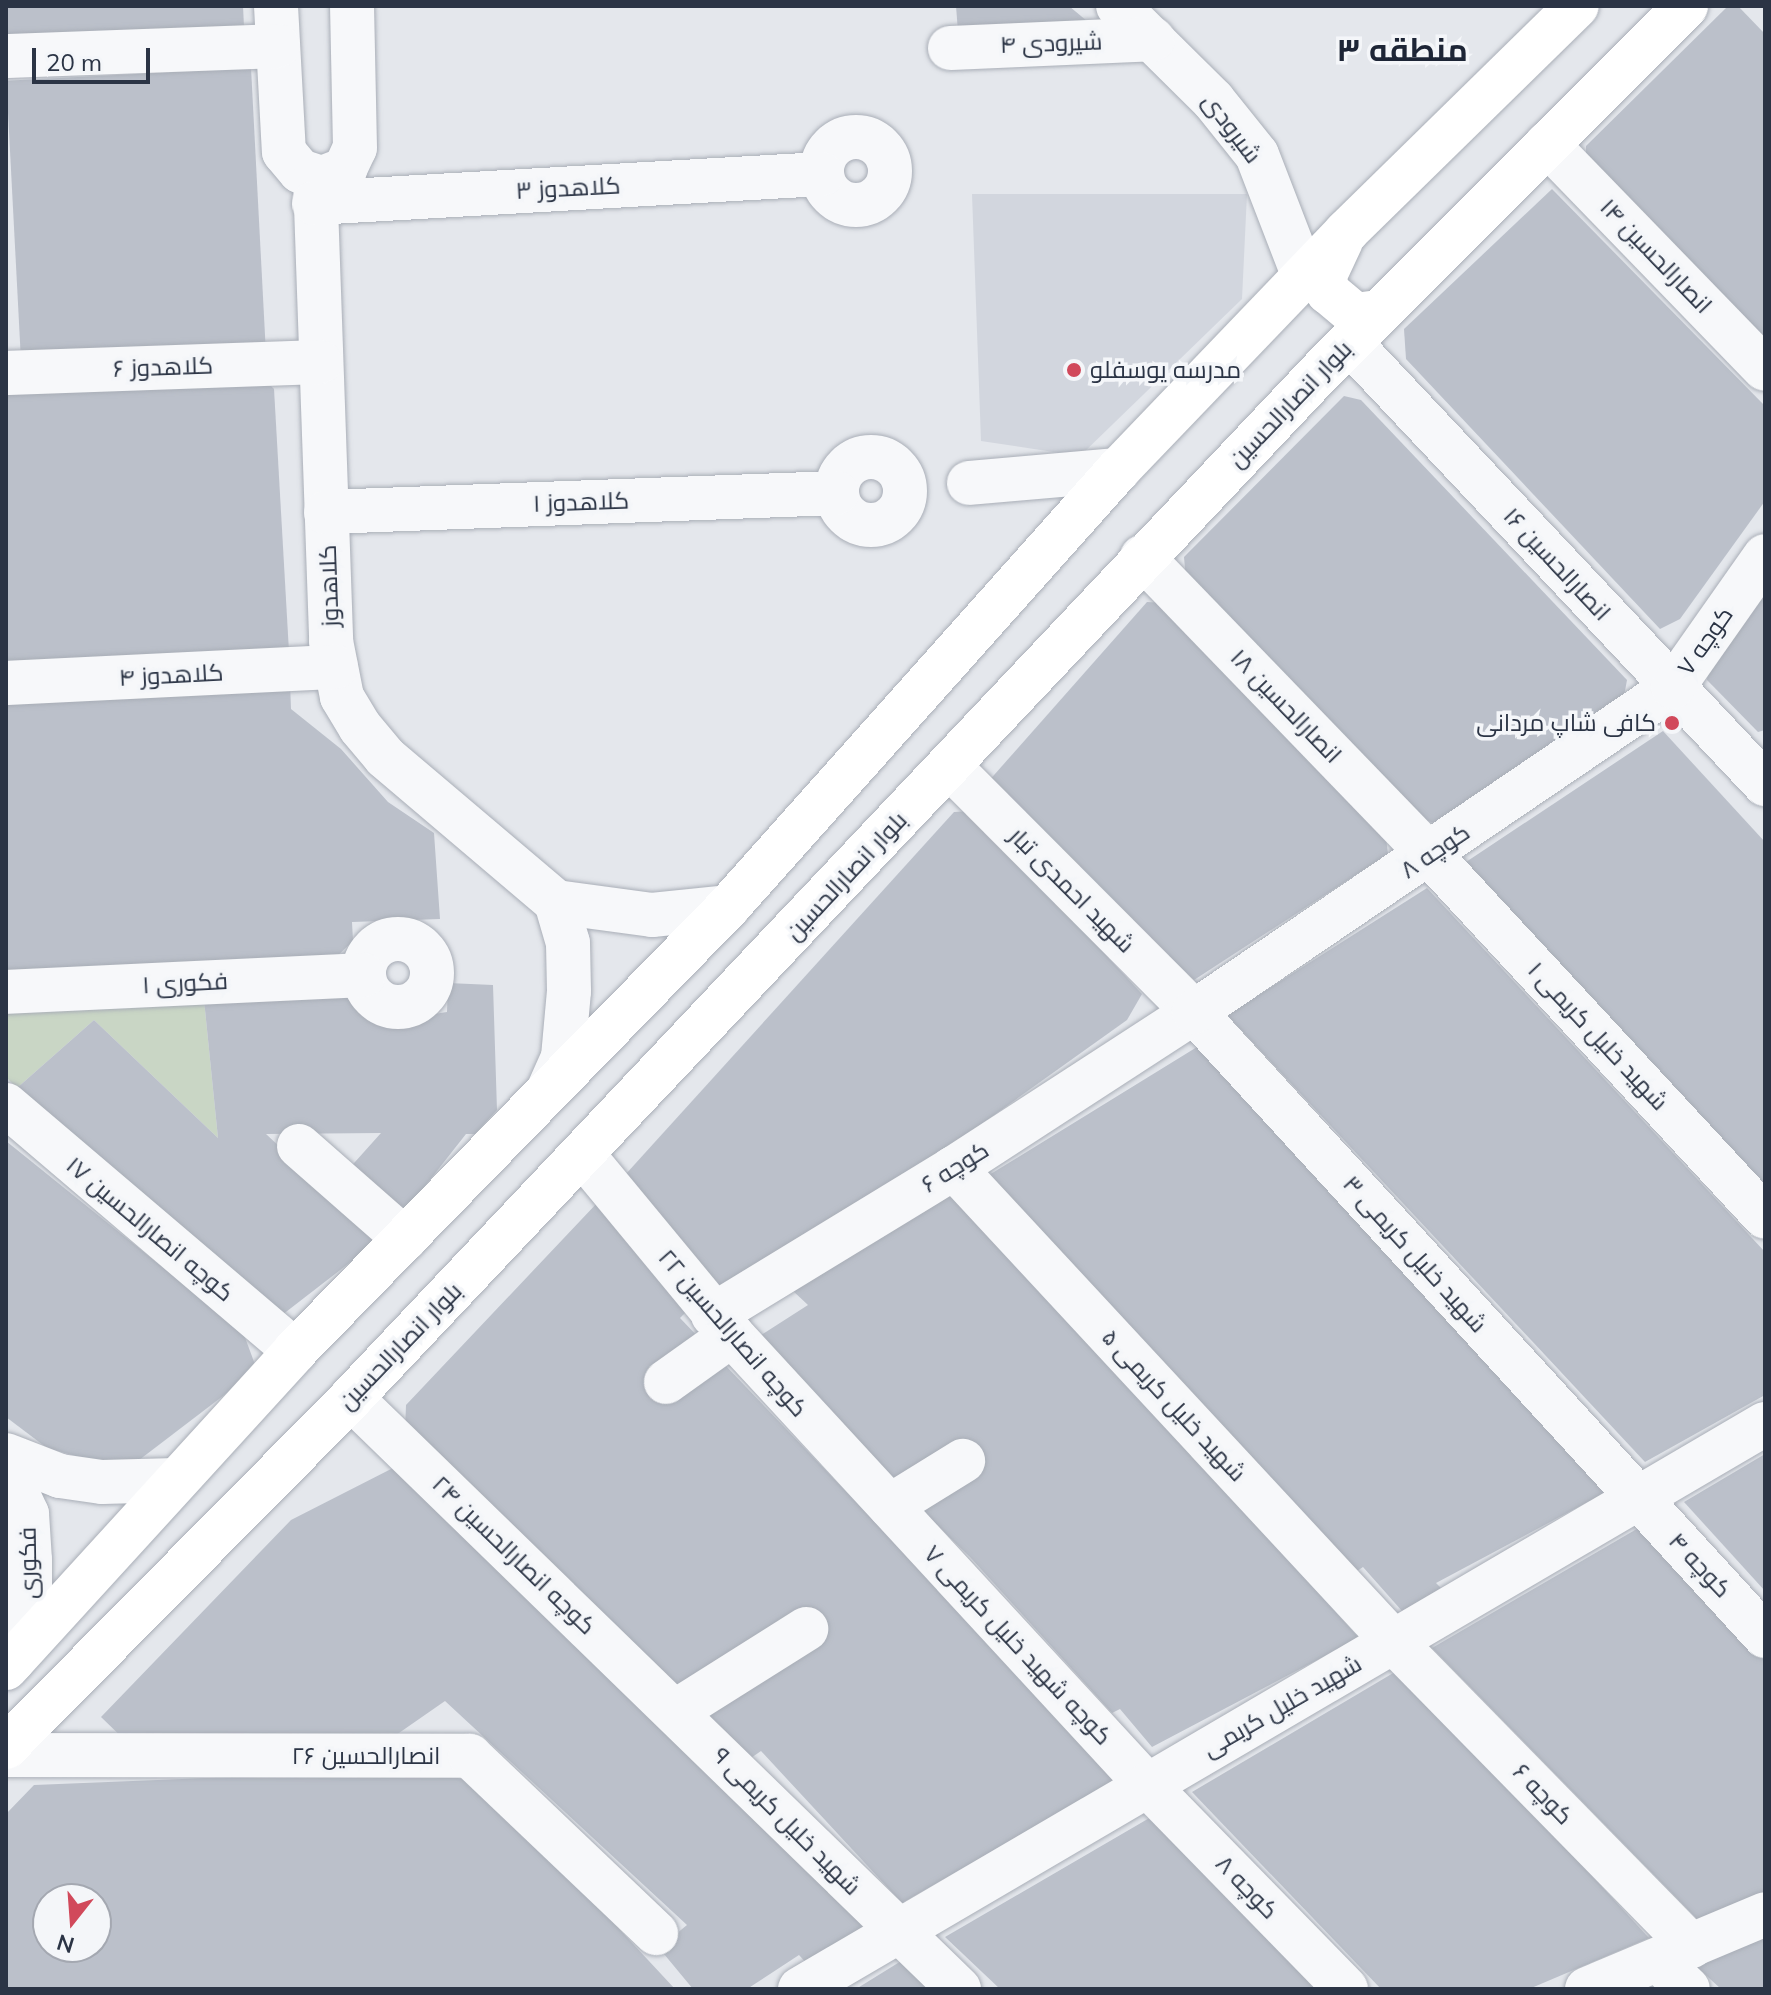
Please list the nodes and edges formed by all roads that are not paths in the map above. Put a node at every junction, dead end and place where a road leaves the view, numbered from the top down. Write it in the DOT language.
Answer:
graph roads {
  1 [pos="352,6"];
  2 [pos="1118,6"];
  3 [pos="1577,6"];
  4 [pos="1686,6"];
  5 [pos="277,26"];
  6 [pos="1153,39"];
  7 [pos="950,48"];
  8 [pos="6,56"];
  9 [pos="1547,144"];
  10 [pos="822,174"];
  11 [pos="314,190"];
  12 [pos="1346,232"];
  13 [pos="1291,292"];
  14 [pos="1352,340"];
  15 [pos="320,362"];
  16 [pos="1765,369"];
  17 [pos="6,373"];
  18 [pos="1118,470"];
  19 [pos="969,483"];
  20 [pos="837,493"];
  21 [pos="326,512"];
  22 [pos="1765,556"];
  23 [pos="1142,557"];
  24 [pos="336,667"];
  25 [pos="6,683"];
  26 [pos="1673,687"];
  27 [pos="950,767"];
  28 [pos="1762,776"];
  29 [pos="1430,855"];
  30 [pos="556,902"];
  31 [pos="728,907"];
  32 [pos="364,975"];
  33 [pos="6,992"];
  34 [pos="1194,1012"];
  35 [pos="548,1091"];
  36 [pos="6,1105"];
  37 [pos="299,1146"];
  38 [pos="583,1155"];
  39 [pos="954,1168"];
  40 [pos="1765,1217"];
  41 [pos="405,1239"];
  42 [pos="722,1325"];
  43 [pos="295,1351"];
  44 [pos="666,1382"];
  45 [pos="351,1398"];
  46 [pos="1765,1424"];
  47 [pos="6,1455"];
  48 [pos="963,1461"];
  49 [pos="6,1469"];
  50 [pos="176,1480"];
  51 [pos="1636,1495"];
  52 [pos="890,1506"];
  53 [pos="806,1629"];
  54 [pos="1765,1636"];
  55 [pos="1393,1641"];
  56 [pos="10,1664"];
  57 [pos="676,1711"];
  58 [pos="6,1747"];
  59 [pos="6,1755"];
  60 [pos="1147,1785"];
  61 [pos="1765,1914"];
  62 [pos="899,1931"];
  63 [pos="656,1933"];
  64 [pos="1680,1965"];
  65 [pos="800,1989"];
  66 [pos="959,1989"];
  67 [pos="1346,1989"];
  68 [pos="1587,1989"];
  1 -- 11 [label="street"];
  2 -- 6 [label="street, شیرودی"];
  3 -- 12 [label="main road"];
  4 -- 9 [label="main road, بلوار انصارالحسین"];
  5 -- 8 [label="street"];
  5 -- 11 [label="street"];
  6 -- 7 [label="street, شیرودی ۴"];
  6 -- 13 [label="street, شیرودی"];
  9 -- 14 [label="main road, بلوار انصارالحسین"];
  9 -- 16 [label="street, انصارالحسین ۱۴"];
  10 -- 11 [label="street, کلاهدوز ۳"];
  11 -- 15 [label="street, کلاهدوز"];
  12 -- 13 [label="main road"];
  12 -- 14 [label="main road"];
  13 -- 14 [label="main road"];
  13 -- 18 [label="main road"];
  14 -- 23 [label="main road, بلوار انصارالحسین"];
  14 -- 26 [label="street, انصارالحسین ۱۶"];
  15 -- 17 [label="street, کلاهدوز ۶"];
  15 -- 21 [label="street, کلاهدوز"];
  18 -- 19 [label="street"];
  18 -- 31 [label="main road"];
  20 -- 21 [label="street, کلاهدوز ۱"];
  21 -- 24 [label="street, کلاهدوز"];
  22 -- 26 [label="street, کوچه ۷"];
  23 -- 27 [label="main road, بلوار انصارالحسین"];
  23 -- 29 [label="street, انصارالحسین ۱۸"];
  24 -- 25 [label="street, کلاهدوز ۴"];
  24 -- 30 [label="street, کلاهدوز"];
  26 -- 28 [label="street, انصارالحسین ۱۶"];
  26 -- 29 [label="street, کوچه ۸"];
  27 -- 34 [label="street, شهید احمدی تبار"];
  27 -- 38 [label="main road, بلوار انصارالحسین"];
  29 -- 34 [label="street, کوچه ۸"];
  29 -- 40 [label="street, شهید خلیل کریمی ۱"];
  30 -- 31 [label="street"];
  30 -- 35 [label="street"];
  31 -- 35 [label="main road"];
  32 -- 33 [label="street, فکوری ۱"];
  34 -- 39 [label="street, کوچه ۶"];
  34 -- 51 [label="street, شهید خلیل کریمی ۳"];
  35 -- 41 [label="main road"];
  36 -- 43 [label="street, کوچه انصارالحسین ۱۷"];
  37 -- 41 [label="street"];
  38 -- 42 [label="street, کوچه انصارالحسین ۲۲"];
  38 -- 45 [label="main road, بلوار انصارالحسین"];
  39 -- 42 [label="street, کوچه ۶"];
  39 -- 55 [label="street, شهید خلیل کریمی ۵"];
  41 -- 43 [label="main road"];
  42 -- 44 [label="street, کوچه ۶"];
  42 -- 52 [label="street, کوچه انصارالحسین ۲۲"];
  43 -- 50 [label="main road"];
  45 -- 57 [label="street, کوچه انصارالحسین ۲۴"];
  45 -- 58 [label="main road, بلوار انصارالحسین"];
  46 -- 51 [label="street, شهید خلیل کریمی"];
  47 -- 50 [label="street"];
  48 -- 52 [label="street"];
  49 -- 56 [label="street, فکوری"];
  50 -- 56 [label="main road"];
  51 -- 54 [label="street, کوچه ۴"];
  51 -- 55 [label="street, شهید خلیل کریمی"];
  52 -- 60 [label="street, کوچه شهید خلیل کریمی ۷"];
  53 -- 57 [label="street"];
  55 -- 60 [label="street, شهید خلیل کریمی"];
  55 -- 64 [label="street, کوچه ۶"];
  57 -- 62 [label="street, شهید خلیل کریمی ۹"];
  59 -- 63 [label="street, انصارالحسین ۲۶"];
  60 -- 62 [label="street, شهید خلیل کریمی"];
  60 -- 67 [label="street, کوچه ۸"];
  61 -- 64 [label="street"];
  62 -- 65 [label="street, شهید خلیل کریمی"];
  62 -- 66 [label="street, شهید خلیل کریمی ۹"];
  64 -- 68 [label="street"];
}
